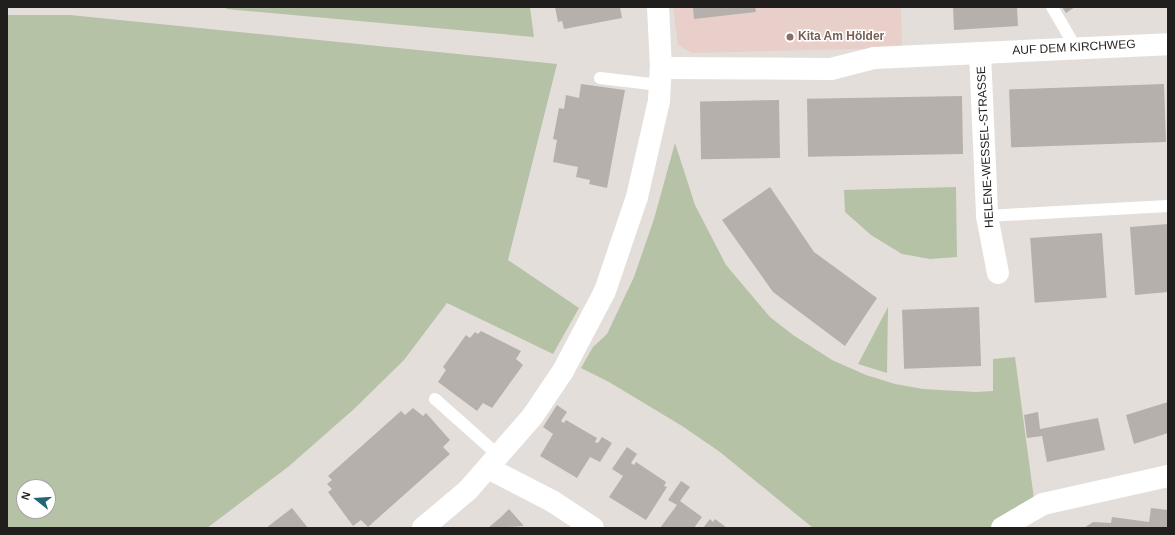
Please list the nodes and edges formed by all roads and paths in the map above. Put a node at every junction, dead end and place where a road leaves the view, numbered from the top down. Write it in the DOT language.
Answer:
graph roads {
  1 [pos="658,7"];
  2 [pos="1052,7"];
  3 [pos="1168,44"];
  4 [pos="1076,48"];
  5 [pos="980,53"];
  6 [pos="661,76"];
  7 [pos="600,78"];
  8 [pos="1168,206"];
  9 [pos="987,216"];
  10 [pos="998,273"];
  11 [pos="435,399"];
  12 [pos="493,462"];
  13 [pos="1168,476"];
  14 [pos="423,528"];
  15 [pos="593,528"];
  16 [pos="1002,528"];
  1 -- 6 [label="street"];
  2 -- 4 [label="lane"];
  3 -- 4 [label="street, AUF DEM KIRCHWEG"];
  4 -- 5 [label="street, AUF DEM KIRCHWEG"];
  5 -- 6 [label="street, HELENE-WESSEL-STRASSE"];
  5 -- 9 [label="street, HELENE-WESSEL-STRASSE"];
  6 -- 7 [label="lane"];
  6 -- 12 [label="street"];
  8 -- 9 [label="lane"];
  9 -- 10 [label="street, HELENE-WESSEL-STRASSE"];
  11 -- 12 [label="lane"];
  12 -- 14 [label="street"];
  12 -- 15 [label="street"];
  13 -- 16 [label="street"];
}
